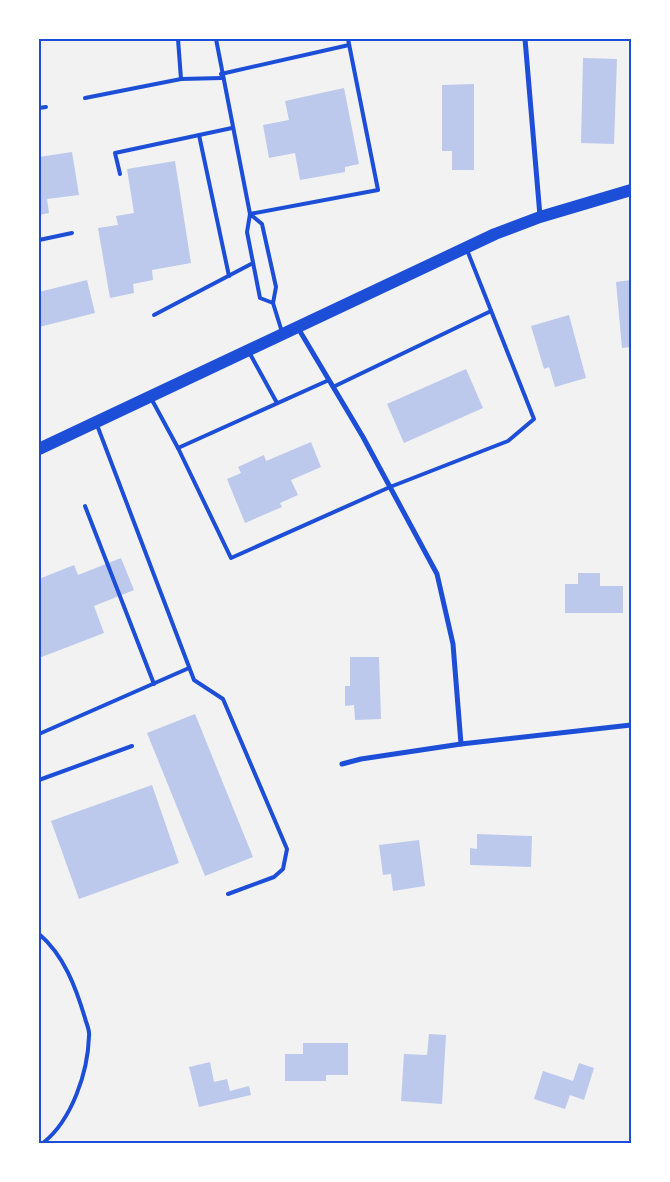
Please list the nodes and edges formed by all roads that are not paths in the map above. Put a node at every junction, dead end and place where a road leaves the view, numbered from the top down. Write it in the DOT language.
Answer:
graph roads {
  1 [pos="178,39"];
  2 [pos="216,39"];
  3 [pos="348,39"];
  4 [pos="525,39"];
  5 [pos="349,45"];
  6 [pos="222,76"];
  7 [pos="182,79"];
  8 [pos="85,98"];
  9 [pos="46,107"];
  10 [pos="39,108"];
  11 [pos="232,128"];
  12 [pos="199,136"];
  13 [pos="120,174"];
  14 [pos="631,190"];
  15 [pos="250,214"];
  16 [pos="540,216"];
  17 [pos="72,233"];
  18 [pos="39,240"];
  19 [pos="466,248"];
  20 [pos="253,263"];
  21 [pos="229,276"];
  22 [pos="273,303"];
  23 [pos="491,311"];
  24 [pos="154,315"];
  25 [pos="298,327"];
  26 [pos="283,335"];
  27 [pos="248,351"];
  28 [pos="329,380"];
  29 [pos="333,387"];
  30 [pos="150,398"];
  31 [pos="276,403"];
  32 [pos="96,422"];
  33 [pos="178,448"];
  34 [pos="39,449"];
  35 [pos="390,487"];
  36 [pos="85,506"];
  37 [pos="190,668"];
  38 [pos="154,684"];
  39 [pos="631,725"];
  40 [pos="39,734"];
  41 [pos="461,744"];
  42 [pos="132,746"];
  43 [pos="342,764"];
  44 [pos="39,780"];
  45 [pos="228,894"];
  46 [pos="39,934"];
  47 [pos="43,1143"];
  1 -- 7 [label="lane"];
  2 -- 6 [label="lane"];
  3 -- 5 [label="lane"];
  4 -- 16 [label="street"];
  5 -- 6 [label="lane"];
  5 -- 15 [label="lane"];
  6 -- 7 [label="lane"];
  6 -- 11 [label="lane"];
  7 -- 8 [label="lane"];
  9 -- 10 [label="lane"];
  11 -- 12 [label="lane"];
  11 -- 15 [label="lane"];
  12 -- 13 [label="lane"];
  12 -- 21 [label="lane"];
  14 -- 16 [label="main road"];
  15 -- 20 [label="lane"];
  15 -- 22 [label="lane"];
  16 -- 19 [label="main road"];
  17 -- 18 [label="lane"];
  19 -- 23 [label="lane"];
  19 -- 25 [label="main road"];
  20 -- 21 [label="lane"];
  20 -- 22 [label="lane"];
  21 -- 24 [label="lane"];
  22 -- 26 [label="lane"];
  23 -- 29 [label="lane"];
  23 -- 35 [label="lane"];
  25 -- 26 [label="main road"];
  25 -- 28 [label="street"];
  26 -- 27 [label="main road"];
  27 -- 30 [label="main road"];
  27 -- 31 [label="lane"];
  28 -- 29 [label="street"];
  28 -- 31 [label="lane"];
  29 -- 35 [label="street"];
  30 -- 32 [label="main road"];
  30 -- 33 [label="lane"];
  31 -- 33 [label="lane"];
  32 -- 34 [label="main road"];
  32 -- 37 [label="lane"];
  33 -- 35 [label="lane"];
  35 -- 41 [label="street"];
  36 -- 38 [label="lane"];
  37 -- 38 [label="lane"];
  37 -- 45 [label="lane"];
  38 -- 40 [label="lane"];
  39 -- 41 [label="street"];
  41 -- 43 [label="street"];
  42 -- 44 [label="lane"];
  46 -- 47 [label="lane"];
}
